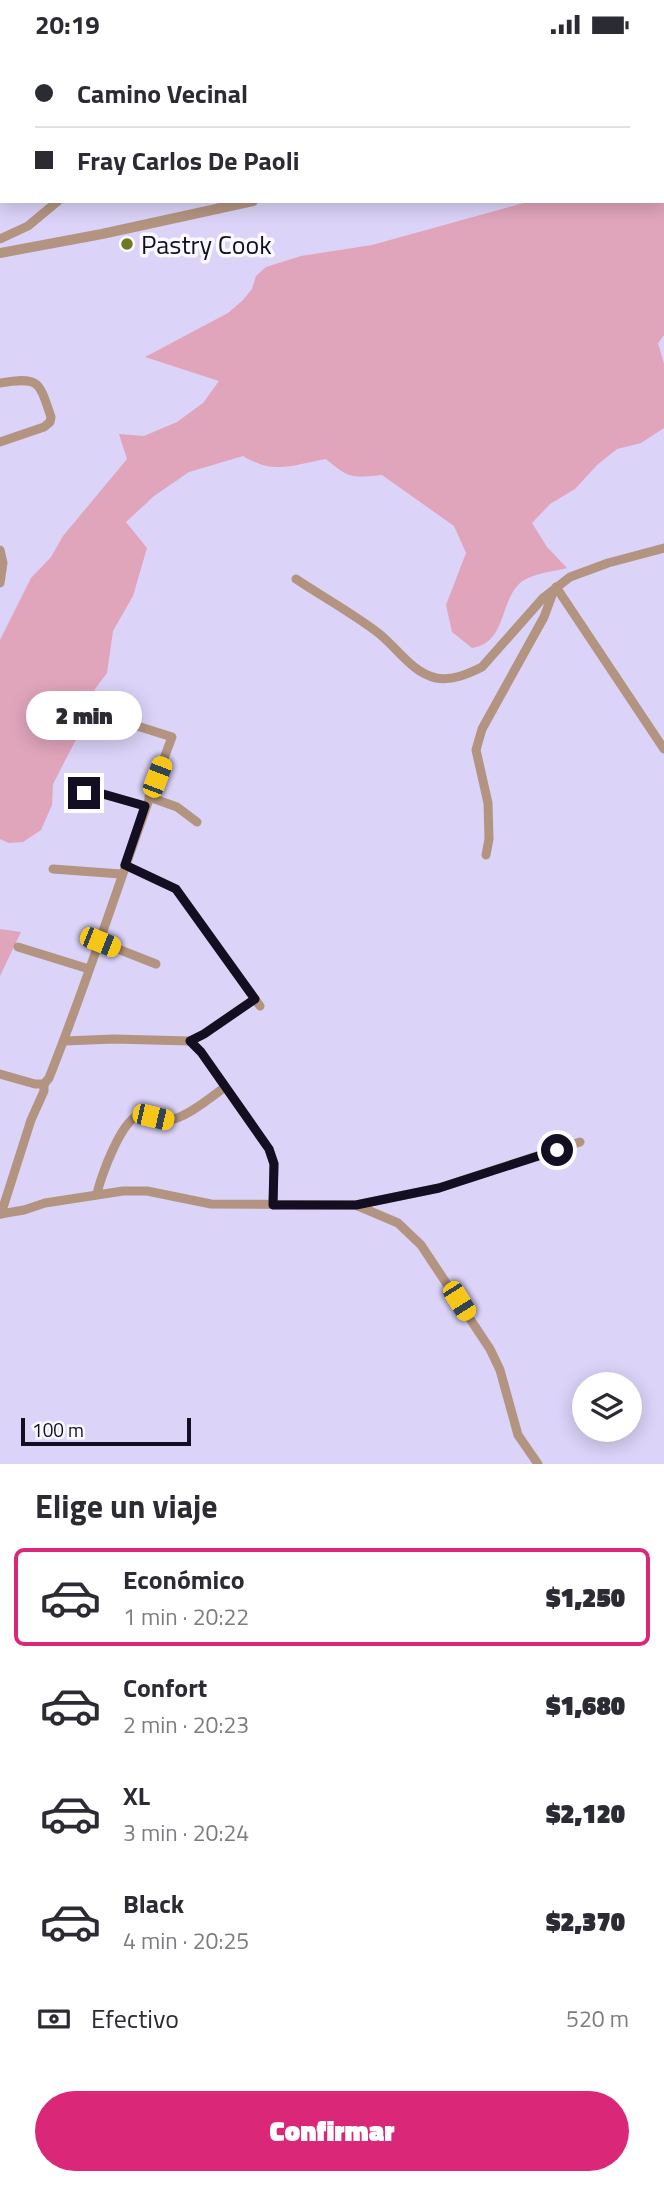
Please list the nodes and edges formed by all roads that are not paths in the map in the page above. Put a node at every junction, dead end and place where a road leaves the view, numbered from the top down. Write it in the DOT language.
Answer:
graph roads {
  1 [pos="56,203"];
  2 [pos="244,203"];
  3 [pos="0,239"];
  4 [pos="0,253"];
  5 [pos="0,383"];
  6 [pos="0,442"];
  7 [pos="664,548"];
  8 [pos="0,550"];
  9 [pos="296,579"];
  10 [pos="0,583"];
  11 [pos="556,587"];
  12 [pos="115,719"];
  13 [pos="664,749"];
  14 [pos="84,793"];
  15 [pos="149,797"];
  16 [pos="145,806"];
  17 [pos="197,822"];
  18 [pos="486,855"];
  19 [pos="53,869"];
  20 [pos="123,870"];
  21 [pos="100,942"];
  22 [pos="18,947"];
  23 [pos="156,964"];
  24 [pos="89,969"];
  25 [pos="64,1041"];
  26 [pos="190,1041"];
  27 [pos="0,1074"];
  28 [pos="44,1084"];
  29 [pos="225,1087"];
  30 [pos="580,1142"];
  31 [pos="97,1194"];
  32 [pos="273,1205"];
  33 [pos="356,1205"];
  34 [pos="1,1214"];
  35 [pos="538,1464"];
  1 -- 3 [label="street"];
  2 -- 4 [label="street"];
  5 -- 6 [label="street"];
  7 -- 11 [label="street"];
  8 -- 10 [label="street"];
  9 -- 11 [label="street"];
  11 -- 13 [label="street"];
  11 -- 18 [label="street"];
  12 -- 15 [label="street"];
  14 -- 16 [label="street"];
  15 -- 16 [label="street"];
  15 -- 17 [label="street"];
  16 -- 20 [label="street"];
  19 -- 20 [label="street"];
  20 -- 21 [label="street"];
  20 -- 26 [label="street"];
  21 -- 23 [label="street"];
  21 -- 24 [label="street"];
  22 -- 24 [label="street"];
  24 -- 25 [label="street"];
  25 -- 26 [label="street"];
  25 -- 28 [label="street"];
  26 -- 29 [label="street"];
  27 -- 28 [label="street"];
  28 -- 34 [label="street"];
  29 -- 31 [label="street"];
  29 -- 32 [label="street"];
  30 -- 33 [label="street"];
  31 -- 32 [label="street"];
  31 -- 34 [label="street"];
  32 -- 33 [label="street"];
  33 -- 35 [label="street"];
}
